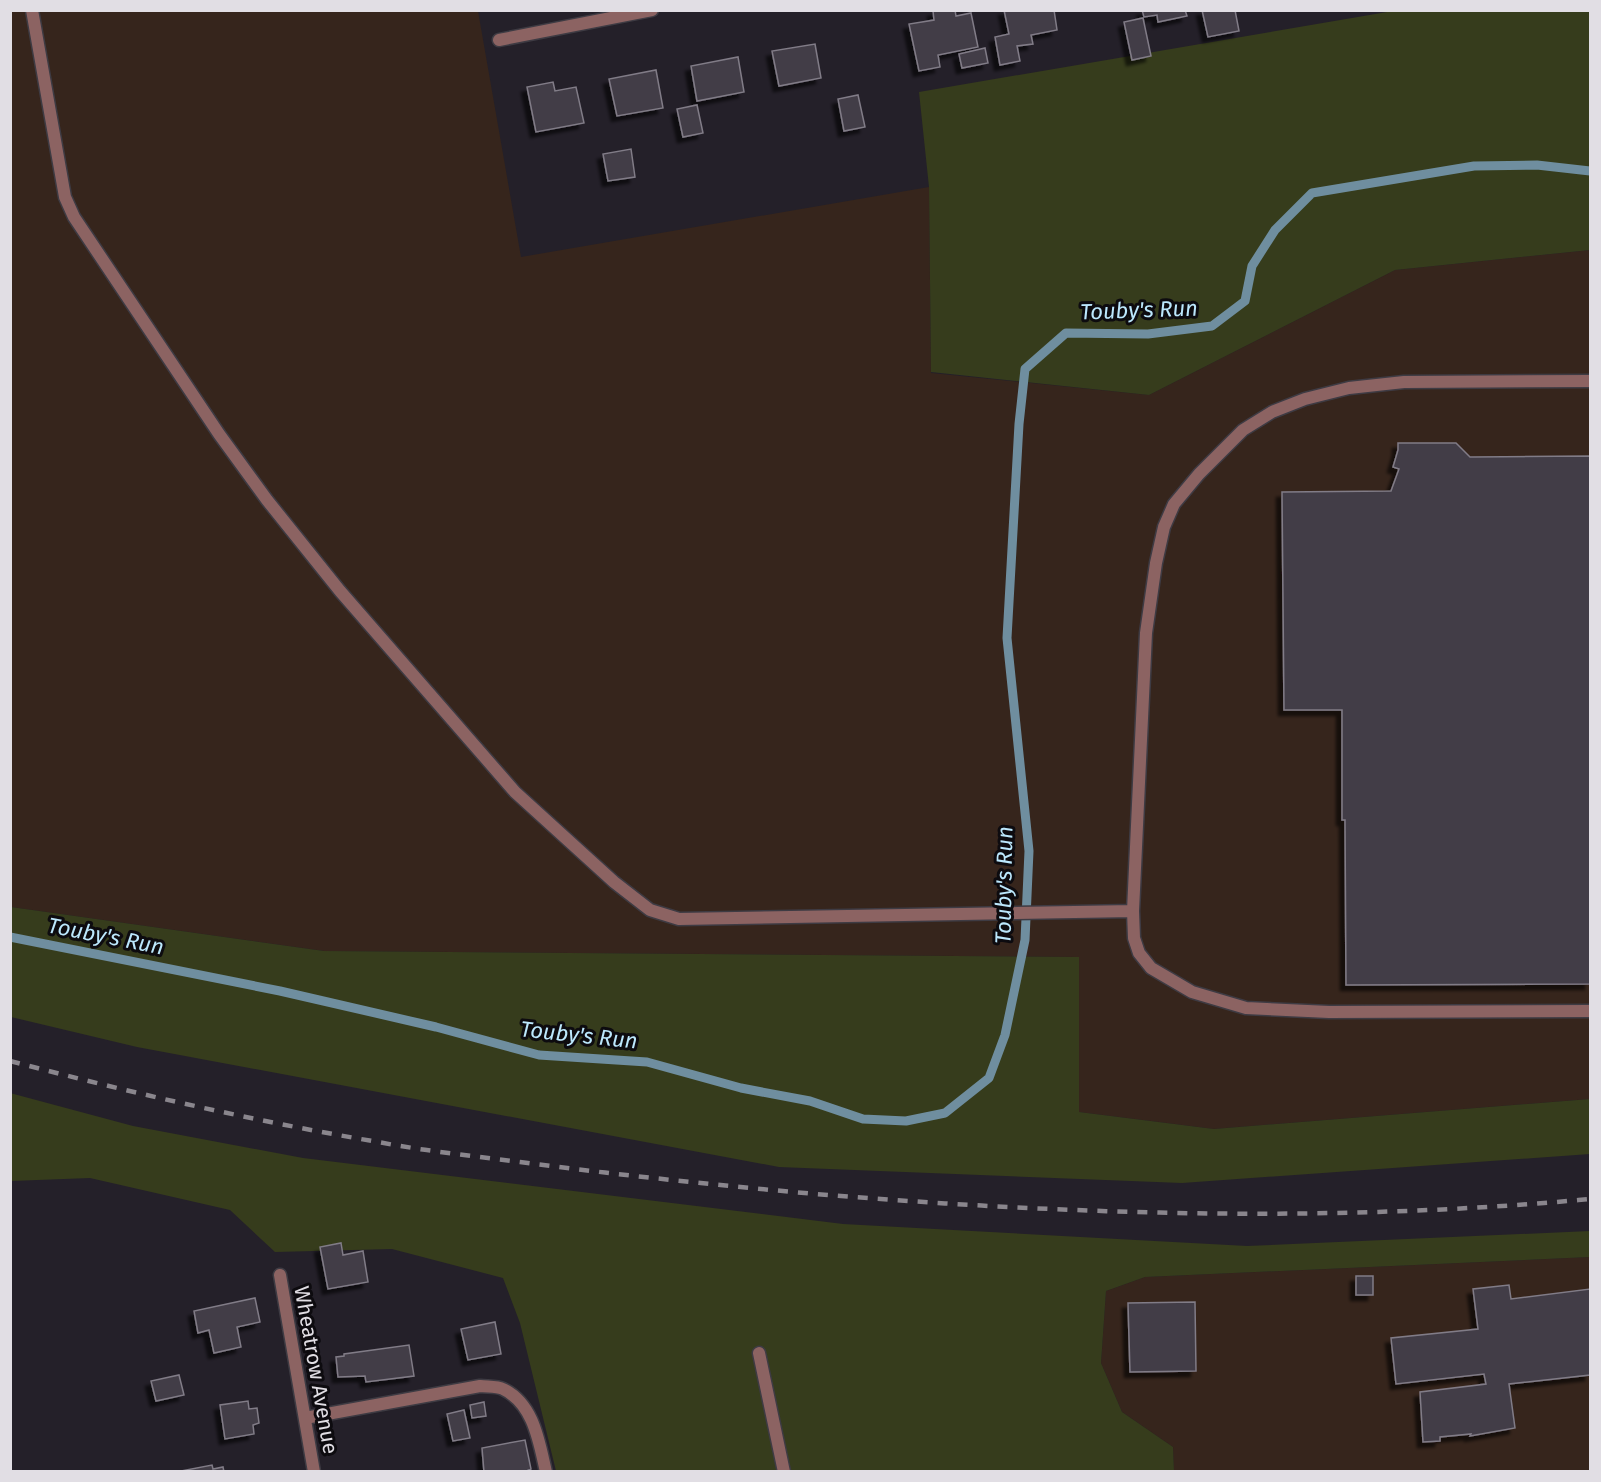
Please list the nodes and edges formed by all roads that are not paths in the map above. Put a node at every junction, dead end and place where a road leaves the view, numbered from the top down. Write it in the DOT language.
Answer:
graph roads {
  1 [pos="32,10"];
  2 [pos="652,10"];
  3 [pos="499,40"];
  4 [pos="1590,381"];
  5 [pos="1133,911"];
  6 [pos="1590,1011"];
  7 [pos="280,1275"];
  8 [pos="759,1353"];
  9 [pos="304,1418"];
  10 [pos="314,1472"];
  11 [pos="546,1472"];
  12 [pos="784,1472"];
  1 -- 5 [label="street"];
  2 -- 3 [label="street"];
  4 -- 5 [label="street"];
  5 -- 6 [label="street"];
  7 -- 9 [label="street, Wheatrow Avenue"];
  8 -- 12 [label="street"];
  9 -- 10 [label="street, Wheatrow Avenue"];
  9 -- 11 [label="street"];
}
